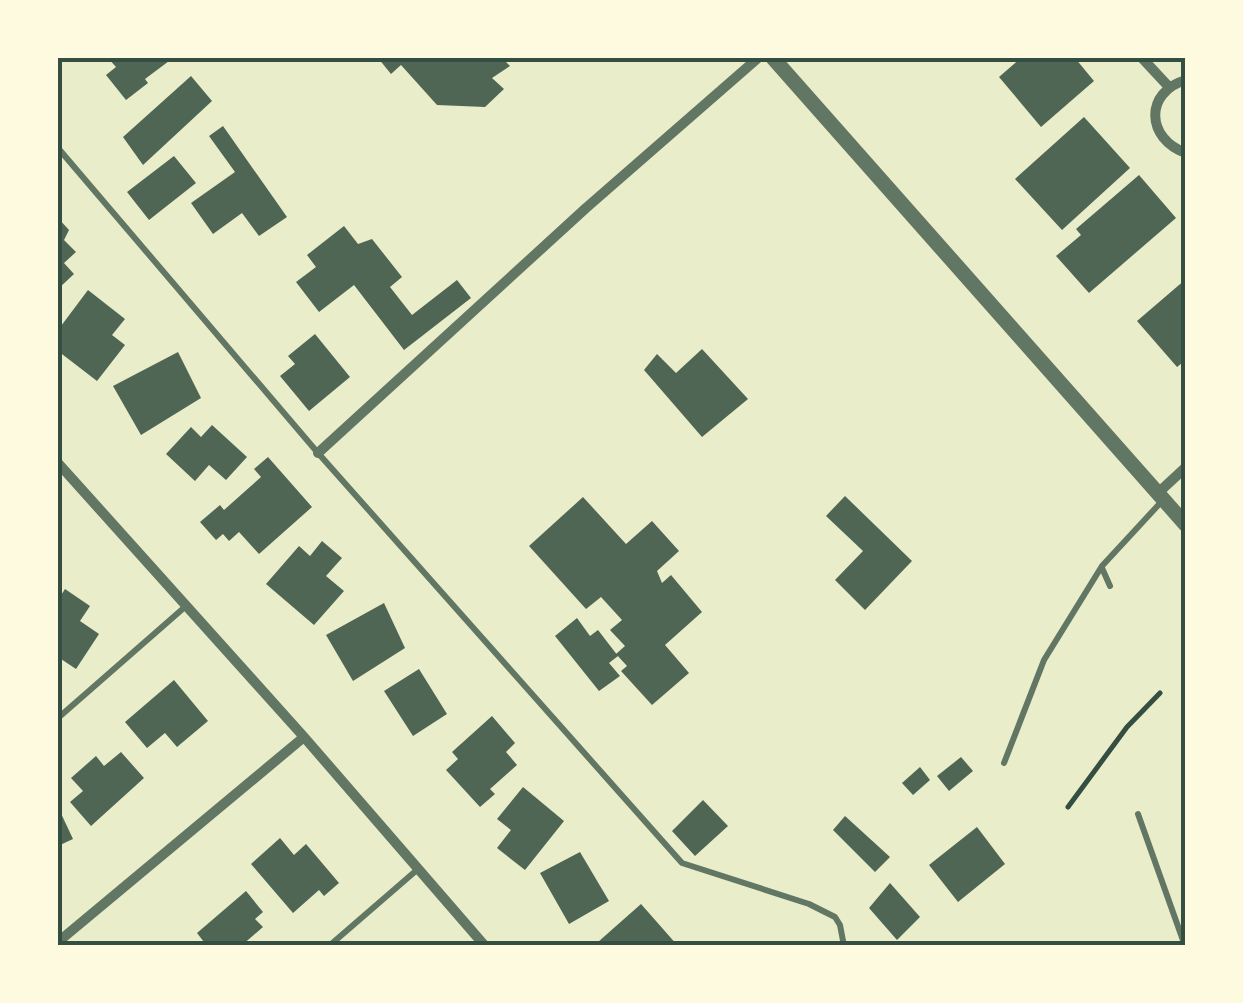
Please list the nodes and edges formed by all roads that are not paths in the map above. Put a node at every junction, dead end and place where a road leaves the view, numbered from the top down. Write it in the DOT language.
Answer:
graph roads {
  1 [pos="758,58"];
  2 [pos="773,58"];
  3 [pos="1142,58"];
  4 [pos="1186,80"];
  5 [pos="1169,87"];
  6 [pos="58,148"];
  7 [pos="1186,153"];
  8 [pos="318,453"];
  9 [pos="58,464"];
  10 [pos="1186,467"];
  11 [pos="1161,496"];
  12 [pos="1186,525"];
  13 [pos="1102,566"];
  14 [pos="1110,586"];
  15 [pos="186,606"];
  16 [pos="58,718"];
  17 [pos="304,737"];
  18 [pos="1004,764"];
  19 [pos="1138,814"];
  20 [pos="418,869"];
  21 [pos="58,942"];
  22 [pos="329,946"];
  23 [pos="485,946"];
  24 [pos="844,946"];
  25 [pos="1185,946"];
  1 -- 8 [label="street"];
  2 -- 11 [label="street"];
  3 -- 5 [label="street"];
  4 -- 5 [label="street"];
  5 -- 7 [label="street"];
  6 -- 8 [label="lane"];
  8 -- 24 [label="lane"];
  9 -- 15 [label="street"];
  10 -- 11 [label="street"];
  11 -- 12 [label="street"];
  11 -- 13 [label="lane"];
  13 -- 14 [label="lane"];
  13 -- 18 [label="lane"];
  15 -- 16 [label="lane"];
  15 -- 17 [label="street"];
  17 -- 20 [label="street"];
  17 -- 21 [label="street"];
  19 -- 25 [label="lane"];
  20 -- 22 [label="lane"];
  20 -- 23 [label="street"];
}
